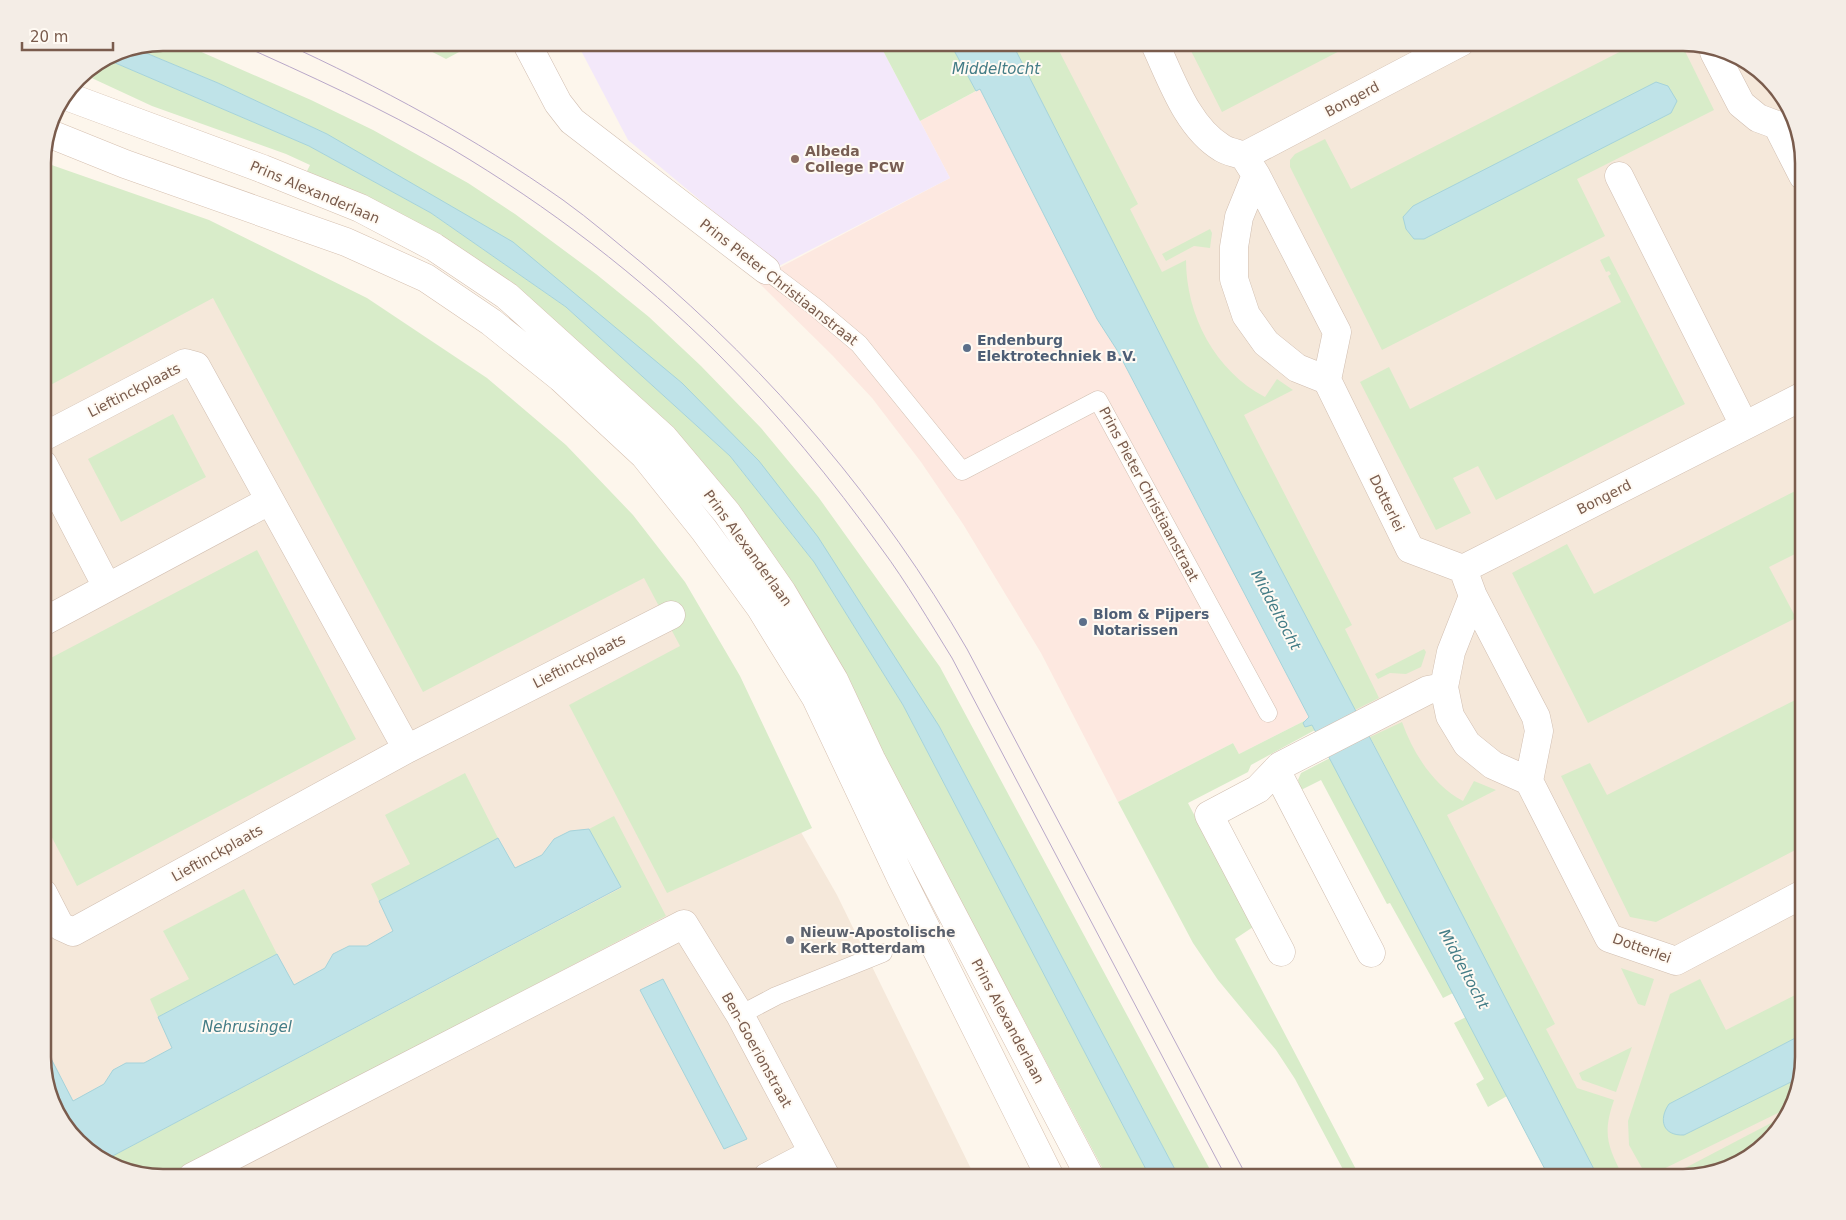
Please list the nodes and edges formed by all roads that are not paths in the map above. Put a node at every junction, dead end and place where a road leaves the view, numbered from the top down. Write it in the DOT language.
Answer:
graph roads {
  1 [pos="531,51"];
  2 [pos="1158,51"];
  3 [pos="1446,51"];
  4 [pos="1716,56"];
  5 [pos="72,98"];
  6 [pos="1784,121"];
  7 [pos="54,137"];
  8 [pos="1794,149"];
  9 [pos="1250,166"];
  10 [pos="1619,176"];
  11 [pos="766,270"];
  12 [pos="1327,380"];
  13 [pos="1795,400"];
  14 [pos="1744,425"];
  15 [pos="51,433"];
  16 [pos="51,479"];
  17 [pos="269,501"];
  18 [pos="1463,569"];
  19 [pos="107,587"];
  20 [pos="1473,596"];
  21 [pos="671,614"];
  22 [pos="51,618"];
  23 [pos="1444,686"];
  24 [pos="1268,713"];
  25 [pos="407,749"];
  26 [pos="1276,770"];
  27 [pos="1529,781"];
  28 [pos="1795,899"];
  29 [pos="51,908"];
  30 [pos="1281,952"];
  31 [pos="883,953"];
  32 [pos="1371,953"];
  33 [pos="740,1015"];
  34 [pos="813,1153"];
  35 [pos="209,1169"];
  36 [pos="784,1169"];
  37 [pos="821,1169"];
  38 [pos="1046,1169"];
  39 [pos="1085,1169"];
  1 -- 11 [label="street, Prins Pieter Christiaanstraat"];
  2 -- 9 [label="street"];
  3 -- 9 [label="street, Bongerd"];
  4 -- 6 [label="street"];
  5 -- 39 [label="street, Prins Alexanderlaan"];
  6 -- 8 [label="street"];
  7 -- 38 [label="street, Prins Alexanderlaan"];
  9 -- 12 [label="street"];
  9 -- 12 [label="street"];
  10 -- 14 [label="street"];
  11 -- 24 [label="lane, Prins Pieter Christiaanstraat"];
  12 -- 18 [label="street, Dotterlei"];
  13 -- 14 [label="street, Bongerd"];
  14 -- 18 [label="street, Bongerd"];
  15 -- 17 [label="street, Lieftinckplaats"];
  16 -- 19 [label="street"];
  17 -- 19 [label="street"];
  17 -- 25 [label="street, Lieftinckplaats"];
  18 -- 20 [label="street"];
  19 -- 22 [label="street"];
  20 -- 23 [label="street"];
  20 -- 27 [label="street"];
  21 -- 25 [label="street, Lieftinckplaats"];
  23 -- 26 [label="street"];
  23 -- 27 [label="street"];
  25 -- 29 [label="street, Lieftinckplaats"];
  26 -- 30 [label="street"];
  26 -- 32 [label="street"];
  27 -- 28 [label="street, Dotterlei"];
  31 -- 33 [label="lane"];
  33 -- 34 [label="street, Ben-Goerionstraat"];
  33 -- 35 [label="street, Ben-Goerionstraat"];
  34 -- 36 [label="street"];
  34 -- 37 [label="street, Ben-Goerionstraat"];
}
